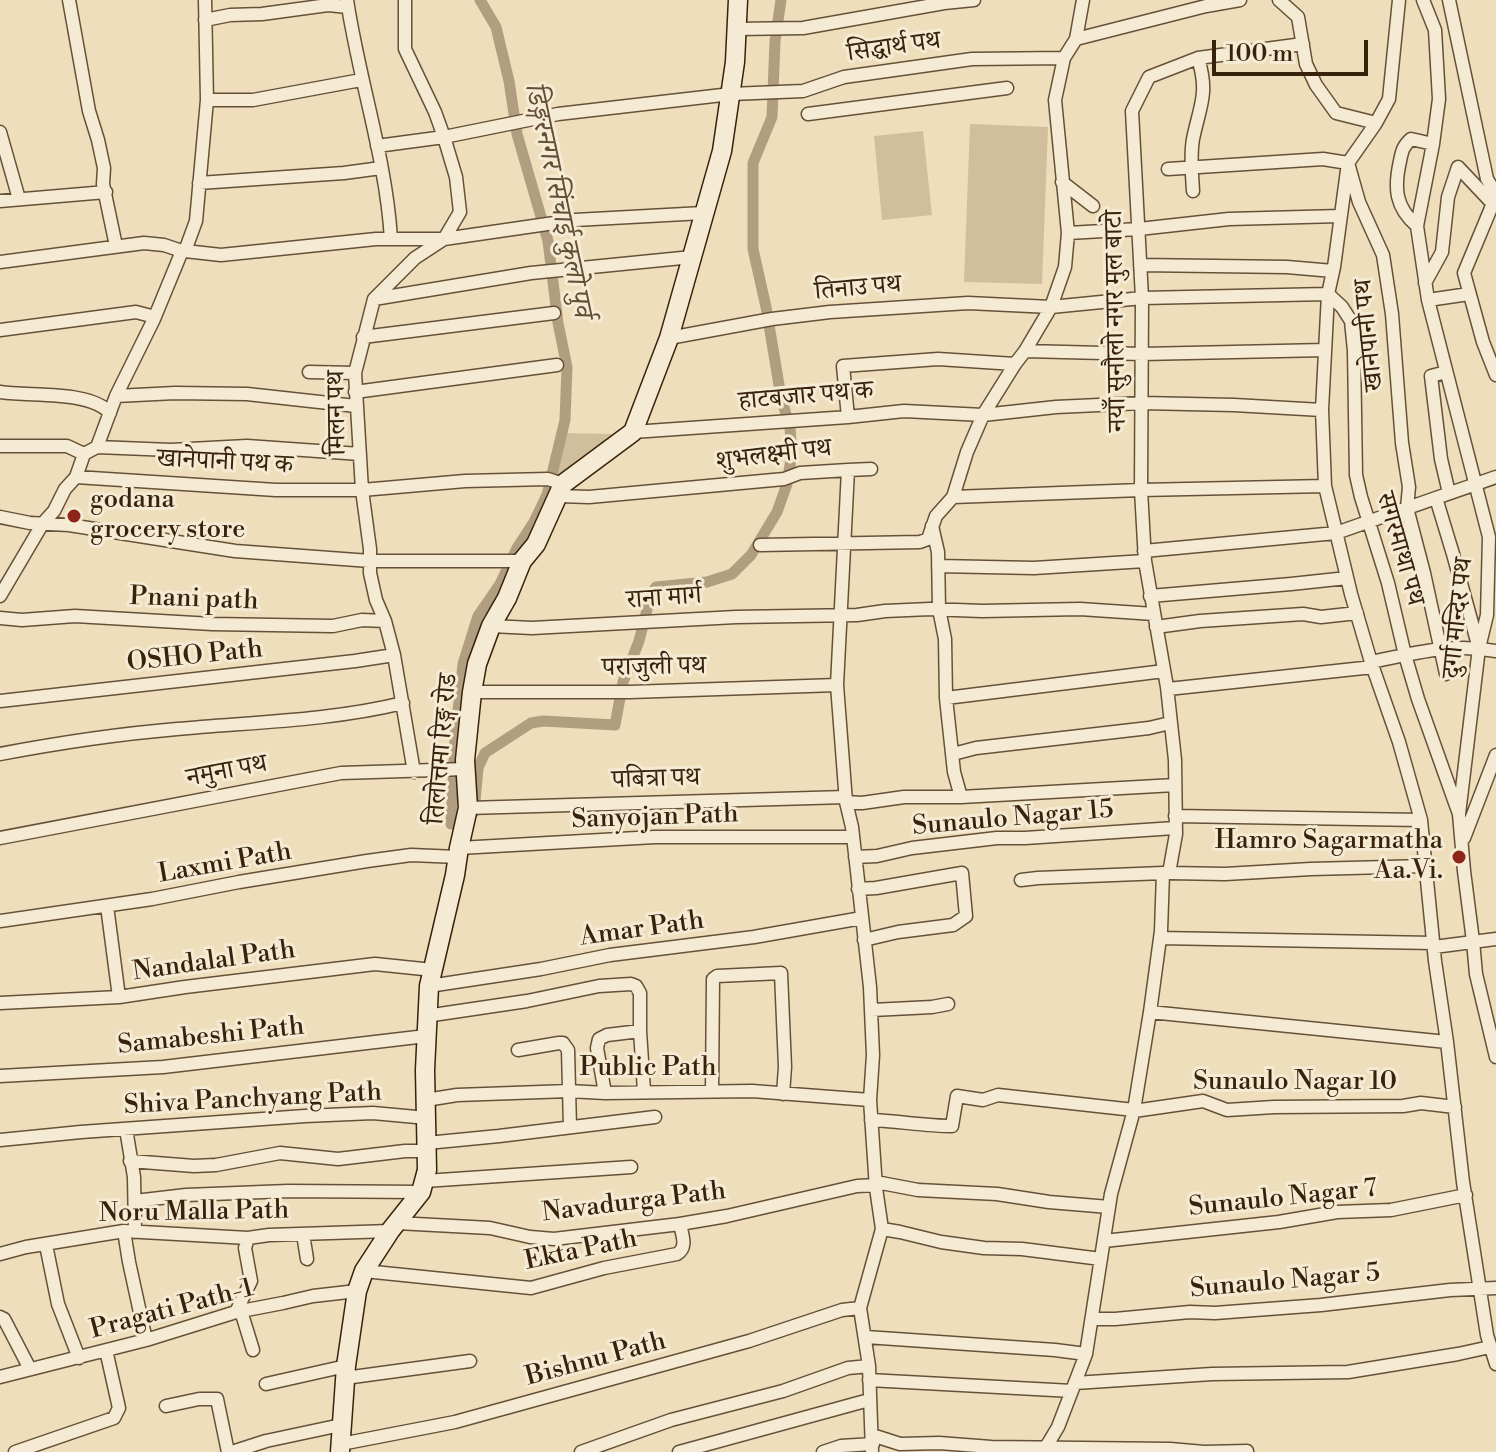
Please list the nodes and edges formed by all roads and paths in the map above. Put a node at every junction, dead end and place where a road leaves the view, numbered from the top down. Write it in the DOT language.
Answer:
graph roads {
  1 [pos="69,0"];
  2 [pos="205,0"];
  3 [pos="405,0"];
  4 [pos="738,0"];
  5 [pos="974,0"];
  6 [pos="1083,0"];
  7 [pos="1240,0"];
  8 [pos="1279,0"];
  9 [pos="1399,0"];
  10 [pos="1423,0"];
  11 [pos="1449,0"];
  12 [pos="1206,3"];
  13 [pos="347,4"];
  14 [pos="205,20"];
  15 [pos="737,29"];
  16 [pos="1076,39"];
  17 [pos="1303,44"];
  18 [pos="1064,58"];
  19 [pos="1198,58"];
  20 [pos="361,80"];
  21 [pos="1007,88"];
  22 [pos="799,91"];
  23 [pos="731,94"];
  24 [pos="207,100"];
  25 [pos="1376,123"];
  26 [pos="444,137"];
  27 [pos="1,139"];
  28 [pos="1433,144"];
  29 [pos="377,146"];
  30 [pos="1348,163"];
  31 [pos="381,168"];
  32 [pos="1192,168"];
  33 [pos="1168,169"];
  34 [pos="1062,182"];
  35 [pos="199,183"];
  36 [pos="1193,191"];
  37 [pos="106,192"];
  38 [pos="1495,198"];
  39 [pos="19,199"];
  40 [pos="0,201"];
  41 [pos="1093,206"];
  42 [pos="703,213"];
  43 [pos="1340,216"];
  44 [pos="1417,226"];
  45 [pos="1139,229"];
  46 [pos="1068,233"];
  47 [pos="391,239"];
  48 [pos="444,239"];
  49 [pos="116,246"];
  50 [pos="184,251"];
  51 [pos="692,257"];
  52 [pos="0,262"];
  53 [pos="1140,265"];
  54 [pos="1333,271"];
  55 [pos="1425,283"];
  56 [pos="1328,294"];
  57 [pos="1469,294"];
  58 [pos="1142,298"];
  59 [pos="374,299"];
  60 [pos="1428,300"];
  61 [pos="1051,307"];
  62 [pos="554,313"];
  63 [pos="155,317"];
  64 [pos="0,330"];
  65 [pos="363,337"];
  66 [pos="669,338"];
  67 [pos="1325,350"];
  68 [pos="1025,351"];
  69 [pos="1142,354"];
  70 [pos="1015,364"];
  71 [pos="557,365"];
  72 [pos="309,372"];
  73 [pos="1446,372"];
  74 [pos="355,373"];
  75 [pos="1496,375"];
  76 [pos="0,392"];
  77 [pos="116,396"];
  78 [pos="356,399"];
  79 [pos="1142,403"];
  80 [pos="1322,410"];
  81 [pos="110,413"];
  82 [pos="983,415"];
  83 [pos="848,417"];
  84 [pos="633,432"];
  85 [pos="0,446"];
  86 [pos="97,447"];
  87 [pos="84,454"];
  88 [pos="360,454"];
  89 [pos="871,469"];
  90 [pos="848,470"];
  91 [pos="76,477"];
  92 [pos="1496,477"];
  93 [pos="1474,485"];
  94 [pos="557,486"];
  95 [pos="1325,486"];
  96 [pos="362,490"];
  97 [pos="1141,490"];
  98 [pos="1449,493"];
  99 [pos="953,497"];
  100 [pos="1436,498"];
  101 [pos="1407,508"];
  102 [pos="0,517"];
  103 [pos="1368,522"];
  104 [pos="43,523"];
  105 [pos="932,526"];
  106 [pos="1336,533"];
  107 [pos="845,543"];
  108 [pos="760,545"];
  109 [pos="1144,556"];
  110 [pos="370,561"];
  111 [pos="522,561"];
  112 [pos="938,566"];
  113 [pos="1347,578"];
  114 [pos="0,596"];
  115 [pos="1150,596"];
  116 [pos="939,609"];
  117 [pos="1357,613"];
  118 [pos="840,616"];
  119 [pos="0,618"];
  120 [pos="1155,620"];
  121 [pos="385,621"];
  122 [pos="491,626"];
  123 [pos="1441,648"];
  124 [pos="1479,648"];
  125 [pos="1496,651"];
  126 [pos="394,655"];
  127 [pos="1405,655"];
  128 [pos="1372,665"];
  129 [pos="1164,671"];
  130 [pos="1446,674"];
  131 [pos="837,685"];
  132 [pos="1168,689"];
  133 [pos="472,692"];
  134 [pos="946,698"];
  135 [pos="0,701"];
  136 [pos="403,703"];
  137 [pos="1170,723"];
  138 [pos="0,754"];
  139 [pos="953,754"];
  140 [pos="1496,755"];
  141 [pos="465,769"];
  142 [pos="414,772"];
  143 [pos="1175,785"];
  144 [pos="961,797"];
  145 [pos="846,800"];
  146 [pos="468,808"];
  147 [pos="1459,814"];
  148 [pos="1421,820"];
  149 [pos="1175,822"];
  150 [pos="853,837"];
  151 [pos="0,838"];
  152 [pos="1461,843"];
  153 [pos="458,852"];
  154 [pos="855,857"];
  155 [pos="1426,866"];
  156 [pos="1166,873"];
  157 [pos="1021,880"];
  158 [pos="858,889"];
  159 [pos="107,906"];
  160 [pos="862,918"];
  161 [pos="0,921"];
  162 [pos="1160,938"];
  163 [pos="1496,939"];
  164 [pos="864,940"];
  165 [pos="1473,941"];
  166 [pos="1434,945"];
  167 [pos="431,978"];
  168 [pos="119,997"];
  169 [pos="0,1003"];
  170 [pos="948,1004"];
  171 [pos="872,1010"];
  172 [pos="1150,1012"];
  173 [pos="426,1016"];
  174 [pos="640,1031"];
  175 [pos="426,1036"];
  176 [pos="1447,1042"];
  177 [pos="518,1050"];
  178 [pos="1496,1057"];
  179 [pos="0,1076"];
  180 [pos="569,1091"];
  181 [pos="644,1091"];
  182 [pos="712,1091"];
  183 [pos="605,1093"];
  184 [pos="783,1094"];
  185 [pos="870,1100"];
  186 [pos="1455,1107"];
  187 [pos="427,1109"];
  188 [pos="1134,1110"];
  189 [pos="655,1117"];
  190 [pos="871,1120"];
  191 [pos="570,1127"];
  192 [pos="126,1129"];
  193 [pos="0,1140"];
  194 [pos="427,1147"];
  195 [pos="130,1161"];
  196 [pos="631,1167"];
  197 [pos="876,1184"];
  198 [pos="423,1186"];
  199 [pos="1466,1195"];
  200 [pos="135,1201"];
  201 [pos="1109,1207"];
  202 [pos="680,1224"];
  203 [pos="393,1227"];
  204 [pos="882,1229"];
  205 [pos="130,1232"];
  206 [pos="303,1234"];
  207 [pos="248,1238"];
  208 [pos="1104,1241"];
  209 [pos="46,1245"];
  210 [pos="0,1254"];
  211 [pos="307,1259"];
  212 [pos="1101,1259"];
  213 [pos="364,1271"];
  214 [pos="1496,1288"];
  215 [pos="1481,1290"];
  216 [pos="357,1291"];
  217 [pos="860,1308"];
  218 [pos="239,1311"];
  219 [pos="1,1317"];
  220 [pos="1092,1319"];
  221 [pos="866,1337"];
  222 [pos="146,1340"];
  223 [pos="1490,1347"];
  224 [pos="106,1350"];
  225 [pos="253,1350"];
  226 [pos="1086,1354"];
  227 [pos="79,1358"];
  228 [pos="470,1361"];
  229 [pos="1496,1364"];
  230 [pos="869,1366"];
  231 [pos="30,1369"];
  232 [pos="346,1372"];
  233 [pos="0,1377"];
  234 [pos="869,1380"];
  235 [pos="266,1384"];
  236 [pos="1073,1387"];
  237 [pos="869,1400"];
  238 [pos="166,1406"];
  239 [pos="341,1440"];
  240 [pos="872,1444"];
  241 [pos="1044,1450"];
  242 [pos="1247,1451"];
  243 [pos="15,1452"];
  244 [pos="230,1452"];
  245 [pos="581,1452"];
  246 [pos="679,1452"];
  247 [pos="823,1452"];
  1 -- 37 [label="street"];
  2 -- 14 [label="street"];
  3 -- 26 [label="street"];
  4 -- 15 [label="street"];
  5 -- 15 [label="street"];
  6 -- 16 [label="street"];
  7 -- 12 [label="street"];
  8 -- 17 [label="street"];
  9 -- 25 [label="street"];
  10 -- 28 [label="street, दुर्गा मन्दिर पथ"];
  11 -- 38 [label="street"];
  12 -- 16 [label="street"];
  13 -- 14 [label="street"];
  13 -- 20 [label="street"];
  14 -- 24 [label="street"];
  15 -- 23 [label="street"];
  16 -- 18 [label="street"];
  17 -- 19 [label="street, नयाँ सुनौलो नगर मुल बाटो"];
  17 -- 25 [label="street"];
  18 -- 22 [label="street, सिद्धार्थ पथ"];
  18 -- 34 [label="street"];
  19 -- 32 [label="street"];
  19 -- 45 [label="street, नयाँ सुनौलो नगर मुल बाटो"];
  20 -- 24 [label="street"];
  20 -- 29 [label="street"];
  21 -- 22 [label="street, सिद्धार्थ पथ"];
  22 -- 23 [label="street, सिद्धार्थ पथ"];
  23 -- 26 [label="street, सिद्धार्थ पथ"];
  23 -- 42 [label="street"];
  24 -- 35 [label="street"];
  25 -- 30 [label="street"];
  26 -- 29 [label="street, सिद्धार्थ पथ"];
  26 -- 48 [label="street"];
  27 -- 39 [label="street"];
  28 -- 44 [label="street, दुर्गा मन्दिर पथ"];
  28 -- 44 [label="street"];
  29 -- 31 [label="street"];
  30 -- 32 [label="street"];
  30 -- 43 [label="street"];
  30 -- 101 [label="street, खानेपानी पथ"];
  31 -- 35 [label="street"];
  31 -- 47 [label="street"];
  32 -- 33 [label="street"];
  32 -- 36 [label="street"];
  34 -- 41 [label="street"];
  34 -- 46 [label="street"];
  35 -- 50 [label="street"];
  37 -- 39 [label="street"];
  37 -- 49 [label="street"];
  38 -- 55 [label="street"];
  38 -- 57 [label="street"];
  39 -- 40 [label="street"];
  42 -- 48 [label="street"];
  42 -- 51 [label="street"];
  43 -- 45 [label="street"];
  43 -- 54 [label="street"];
  44 -- 55 [label="street, दुर्गा मन्दिर पथ"];
  45 -- 46 [label="street"];
  45 -- 53 [label="street, नयाँ सुनौलो नगर मुल बाटो"];
  46 -- 61 [label="street"];
  47 -- 48 [label="street"];
  47 -- 50 [label="street"];
  48 -- 59 [label="street, मिलन पथ"];
  49 -- 50 [label="street"];
  49 -- 52 [label="street"];
  50 -- 63 [label="street"];
  51 -- 59 [label="street"];
  51 -- 66 [label="street"];
  53 -- 54 [label="street"];
  53 -- 58 [label="street, नयाँ सुनौलो नगर मुल बाटो"];
  54 -- 56 [label="street"];
  55 -- 60 [label="street, दुर्गा मन्दिर पथ"];
  56 -- 58 [label="street, तिनाउ पथ"];
  56 -- 67 [label="street"];
  56 -- 103 [label="street, सगरमाथा पथ"];
  57 -- 60 [label="street"];
  57 -- 75 [label="street"];
  58 -- 61 [label="street, तिनाउ पथ"];
  58 -- 69 [label="street, नयाँ सुनौलो नगर मुल बाटो"];
  59 -- 65 [label="street, मिलन पथ"];
  60 -- 73 [label="street, दुर्गा मन्दिर पथ"];
  61 -- 66 [label="street, तिनाउ पथ"];
  61 -- 68 [label="street"];
  62 -- 65 [label="street"];
  63 -- 64 [label="street"];
  63 -- 77 [label="street"];
  65 -- 74 [label="street, मिलन पथ"];
  66 -- 84 [label="street"];
  67 -- 69 [label="street"];
  67 -- 80 [label="street"];
  68 -- 69 [label="street"];
  68 -- 70 [label="street"];
  69 -- 79 [label="street, नयाँ सुनौलो नगर मुल बाटो"];
  70 -- 82 [label="street"];
  70 -- 83 [label="street"];
  71 -- 78 [label="street"];
  72 -- 74 [label="street"];
  73 -- 93 [label="street, दुर्गा मन्दिर पथ"];
  73 -- 98 [label="street"];
  74 -- 78 [label="street, मिलन पथ"];
  76 -- 81 [label="street"];
  77 -- 78 [label="street"];
  77 -- 81 [label="street"];
  78 -- 88 [label="street, मिलन पथ"];
  79 -- 80 [label="street, हाटबजार पथ क"];
  79 -- 82 [label="street, हाटबजार पथ क"];
  79 -- 97 [label="street, नयाँ सुनौलो नगर मुल बाटो"];
  80 -- 95 [label="street"];
  81 -- 86 [label="street"];
  82 -- 83 [label="street, हाटबजार पथ क"];
  82 -- 99 [label="street"];
  83 -- 84 [label="street, हाटबजार पथ क"];
  84 -- 94 [label="street, तिलोत्तमा रिङ्ग रोड"];
  85 -- 87 [label="street"];
  86 -- 87 [label="street"];
  86 -- 88 [label="street"];
  87 -- 91 [label="street"];
  88 -- 96 [label="street, मिलन पथ"];
  89 -- 90 [label="street"];
  90 -- 94 [label="street, शुभलक्ष्मी पथ"];
  90 -- 107 [label="street, शुभलक्ष्मी पथ"];
  91 -- 96 [label="street, खानेपानी पथ क"];
  91 -- 104 [label="street"];
  92 -- 93 [label="street"];
  93 -- 98 [label="street"];
  93 -- 124 [label="street, दुर्गा मन्दिर पथ"];
  94 -- 96 [label="street, खानेपानी पथ क"];
  94 -- 111 [label="street, तिलोत्तमा रिङ्ग रोड"];
  95 -- 97 [label="street"];
  95 -- 106 [label="street"];
  96 -- 110 [label="street, मिलन पथ"];
  97 -- 99 [label="street"];
  97 -- 109 [label="street, नयाँ सुनौलो नगर मुल बाटो"];
  98 -- 100 [label="street"];
  99 -- 105 [label="street"];
  100 -- 101 [label="street"];
  100 -- 124 [label="street"];
  101 -- 103 [label="street"];
  101 -- 123 [label="street, खानेपानी पथ"];
  102 -- 104 [label="street"];
  103 -- 106 [label="street"];
  103 -- 127 [label="street, सगरमाथा पथ"];
  104 -- 110 [label="street"];
  104 -- 114 [label="street"];
  105 -- 107 [label="street"];
  105 -- 112 [label="street"];
  106 -- 109 [label="street"];
  106 -- 113 [label="street"];
  107 -- 108 [label="street"];
  107 -- 118 [label="street, शुभलक्ष्मी पथ"];
  109 -- 112 [label="street"];
  109 -- 115 [label="street, नयाँ सुनौलो नगर मुल बाटो"];
  110 -- 111 [label="street"];
  110 -- 121 [label="street, मिलन पथ"];
  111 -- 122 [label="street, तिलोत्तमा रिङ्ग रोड"];
  112 -- 116 [label="street"];
  113 -- 115 [label="street"];
  113 -- 117 [label="street"];
  115 -- 120 [label="street, नयाँ सुनौलो नगर मुल बाटो"];
  116 -- 118 [label="street, राना मार्ग"];
  116 -- 120 [label="street, राना मार्ग"];
  116 -- 134 [label="street"];
  117 -- 120 [label="street, राना मार्ग"];
  117 -- 128 [label="street"];
  118 -- 122 [label="street, राना मार्ग"];
  118 -- 131 [label="street, शुभलक्ष्मी पथ"];
  119 -- 121 [label="street, Pnani path"];
  120 -- 129 [label="street, नयाँ सुनौलो नगर मुल बाटो"];
  121 -- 126 [label="street, मिलन पथ"];
  122 -- 133 [label="street, तिलोत्तमा रिङ्ग रोड"];
  123 -- 124 [label="street"];
  123 -- 127 [label="street"];
  123 -- 130 [label="street, खानेपानी पथ"];
  124 -- 125 [label="street"];
  124 -- 147 [label="street, दुर्गा मन्दिर पथ"];
  126 -- 135 [label="street, OSHO Path"];
  126 -- 136 [label="street, मिलन पथ"];
  127 -- 128 [label="street"];
  127 -- 147 [label="street, सगरमाथा पथ"];
  128 -- 132 [label="street"];
  128 -- 148 [label="street"];
  129 -- 132 [label="street, नयाँ सुनौलो नगर मुल बाटो"];
  129 -- 134 [label="street"];
  131 -- 133 [label="street, पराजुली पथ"];
  131 -- 145 [label="street, शुभलक्ष्मी पथ"];
  132 -- 137 [label="street, नयाँ सुनौलो नगर मुल बाटो"];
  133 -- 141 [label="street, तिलोत्तमा रिङ्ग रोड"];
  134 -- 139 [label="street"];
  136 -- 138 [label="street"];
  136 -- 142 [label="street, मिलन पथ"];
  137 -- 139 [label="street"];
  137 -- 143 [label="street, नयाँ सुनौलो नगर मुल बाटो"];
  139 -- 144 [label="street"];
  140 -- 152 [label="street"];
  141 -- 142 [label="street, नमुना पथ"];
  141 -- 146 [label="street, तिलोत्तमा रिङ्ग रोड"];
  142 -- 151 [label="street, नमुना पथ"];
  143 -- 144 [label="street, पबित्रा पथ"];
  143 -- 149 [label="street, नयाँ सुनौलो नगर मुल बाटो"];
  144 -- 145 [label="street, पबित्रा पथ"];
  145 -- 146 [label="street, पबित्रा पथ"];
  145 -- 150 [label="street, शुभलक्ष्मी पथ"];
  146 -- 153 [label="street, तिलोत्तमा रिङ्ग रोड"];
  147 -- 152 [label="street, दुर्गा मन्दिर पथ"];
  148 -- 149 [label="street, Sunaulo Nagar 15"];
  148 -- 155 [label="street"];
  149 -- 154 [label="street, Sunaulo Nagar 15"];
  149 -- 156 [label="street, नयाँ सुनौलो नगर मुल बाटो"];
  150 -- 153 [label="street, Sanyojan Path"];
  150 -- 154 [label="street, शुभलक्ष्मी पथ"];
  152 -- 165 [label="street, दुर्गा मन्दिर पथ"];
  153 -- 159 [label="street, Laxmi Path"];
  153 -- 167 [label="street, तिलोत्तमा रिङ्ग रोड"];
  154 -- 158 [label="street, शुभलक्ष्मी पथ"];
  155 -- 156 [label="street"];
  155 -- 166 [label="street"];
  156 -- 157 [label="street"];
  156 -- 162 [label="street, नयाँ सुनौलो नगर मुल बाटो"];
  158 -- 160 [label="street, शुभलक्ष्मी पथ"];
  158 -- 164 [label="street"];
  159 -- 161 [label="street, Laxmi Path"];
  159 -- 168 [label="street"];
  160 -- 164 [label="street, शुभलक्ष्मी पथ"];
  160 -- 167 [label="street, Amar Path"];
  162 -- 166 [label="street"];
  162 -- 172 [label="street, नयाँ सुनौलो नगर मुल बाटो"];
  163 -- 165 [label="street"];
  164 -- 171 [label="street, शुभलक्ष्मी पथ"];
  165 -- 166 [label="street"];
  165 -- 178 [label="street, दुर्गा मन्दिर पथ"];
  166 -- 176 [label="street"];
  167 -- 168 [label="street, Nandalal Path"];
  167 -- 173 [label="street, तिलोत्तमा रिङ्ग रोड"];
  168 -- 169 [label="street, Nandalal Path"];
  170 -- 171 [label="street"];
  171 -- 185 [label="street, शुभलक्ष्मी पथ"];
  172 -- 176 [label="street"];
  172 -- 188 [label="street, नयाँ सुनौलो नगर मुल बाटो"];
  173 -- 174 [label="street"];
  173 -- 175 [label="street, तिलोत्तमा रिङ्ग रोड"];
  174 -- 181 [label="street"];
  174 -- 183 [label="street"];
  175 -- 179 [label="street, Samabeshi Path"];
  175 -- 187 [label="street, तिलोत्तमा रिङ्ग रोड"];
  176 -- 186 [label="street"];
  177 -- 180 [label="street"];
  180 -- 183 [label="street, Public Path"];
  180 -- 187 [label="street, Public Path"];
  180 -- 191 [label="street"];
  181 -- 182 [label="street, Public Path"];
  181 -- 183 [label="street, Public Path"];
  182 -- 184 [label="street, Public Path"];
  182 -- 184 [label="street"];
  184 -- 185 [label="street, Public Path"];
  185 -- 190 [label="street, शुभलक्ष्मी पथ"];
  186 -- 188 [label="street, Sunaulo Nagar 10"];
  186 -- 199 [label="street"];
  187 -- 192 [label="street, Shiva Panchyang Path"];
  187 -- 194 [label="street, तिलोत्तमा रिङ्ग रोड"];
  188 -- 190 [label="street, Sunaulo Nagar 10"];
  188 -- 201 [label="street, नयाँ सुनौलो नगर मुल बाटो"];
  189 -- 191 [label="street"];
  190 -- 197 [label="street, शुभलक्ष्मी पथ"];
  191 -- 194 [label="street"];
  192 -- 193 [label="street, Shiva Panchyang Path"];
  192 -- 195 [label="street"];
  194 -- 195 [label="street"];
  194 -- 198 [label="street, तिलोत्तमा रिङ्ग रोड"];
  195 -- 200 [label="street"];
  196 -- 198 [label="street"];
  197 -- 201 [label="street, Navadurga Path"];
  197 -- 202 [label="street, Navadurga Path"];
  197 -- 204 [label="street, शुभलक्ष्मी पथ"];
  198 -- 200 [label="street"];
  198 -- 203 [label="street"];
  199 -- 208 [label="street, Sunaulo Nagar 7"];
  199 -- 215 [label="street"];
  200 -- 205 [label="street"];
  201 -- 208 [label="street, नयाँ सुनौलो नगर मुल बाटो"];
  202 -- 203 [label="street, Navadurga Path"];
  202 -- 213 [label="street, Ekta Path"];
  203 -- 206 [label="street, Noru Malla Path"];
  203 -- 213 [label="street"];
  204 -- 212 [label="street"];
  204 -- 217 [label="street"];
  205 -- 207 [label="street, Noru Malla Path"];
  205 -- 209 [label="street, Noru Malla Path"];
  205 -- 222 [label="street"];
  206 -- 207 [label="street, Noru Malla Path"];
  206 -- 211 [label="street"];
  207 -- 218 [label="street"];
  208 -- 212 [label="street, नयाँ सुनौलो नगर मुल बाटो"];
  209 -- 210 [label="street, Noru Malla Path"];
  209 -- 227 [label="street"];
  212 -- 220 [label="street, नयाँ सुनौलो नगर मुल बाटो"];
  213 -- 216 [label="street"];
  214 -- 215 [label="street, Sunaulo Nagar 5"];
  215 -- 220 [label="street, Sunaulo Nagar 5"];
  215 -- 223 [label="street"];
  216 -- 218 [label="street, Pragati Path-1"];
  216 -- 232 [label="street"];
  217 -- 221 [label="street"];
  217 -- 239 [label="street, Bishnu Path"];
  218 -- 222 [label="street, Pragati Path-1"];
  218 -- 225 [label="street"];
  219 -- 231 [label="street"];
  220 -- 226 [label="street, नयाँ सुनौलो नगर मुल बाटो"];
  221 -- 226 [label="street"];
  221 -- 230 [label="street"];
  222 -- 224 [label="street, Pragati Path-1"];
  223 -- 229 [label="street"];
  223 -- 236 [label="street"];
  224 -- 227 [label="street, Pragati Path-1"];
  224 -- 243 [label="street"];
  226 -- 236 [label="street, नयाँ सुनौलो नगर मुल बाटो"];
  227 -- 231 [label="street, Pragati Path-1"];
  228 -- 232 [label="street"];
  230 -- 234 [label="street"];
  230 -- 245 [label="street"];
  231 -- 233 [label="street, Pragati Path-1"];
  232 -- 235 [label="street"];
  232 -- 239 [label="street"];
  234 -- 236 [label="street"];
  234 -- 237 [label="street"];
  236 -- 241 [label="street, नयाँ सुनौलो नगर मुल बाटो"];
  237 -- 240 [label="street"];
  237 -- 246 [label="street"];
  238 -- 244 [label="street"];
  239 -- 244 [label="street, Bishnu Path"];
  240 -- 241 [label="street"];
  240 -- 247 [label="street"];
  241 -- 242 [label="street"];
}
